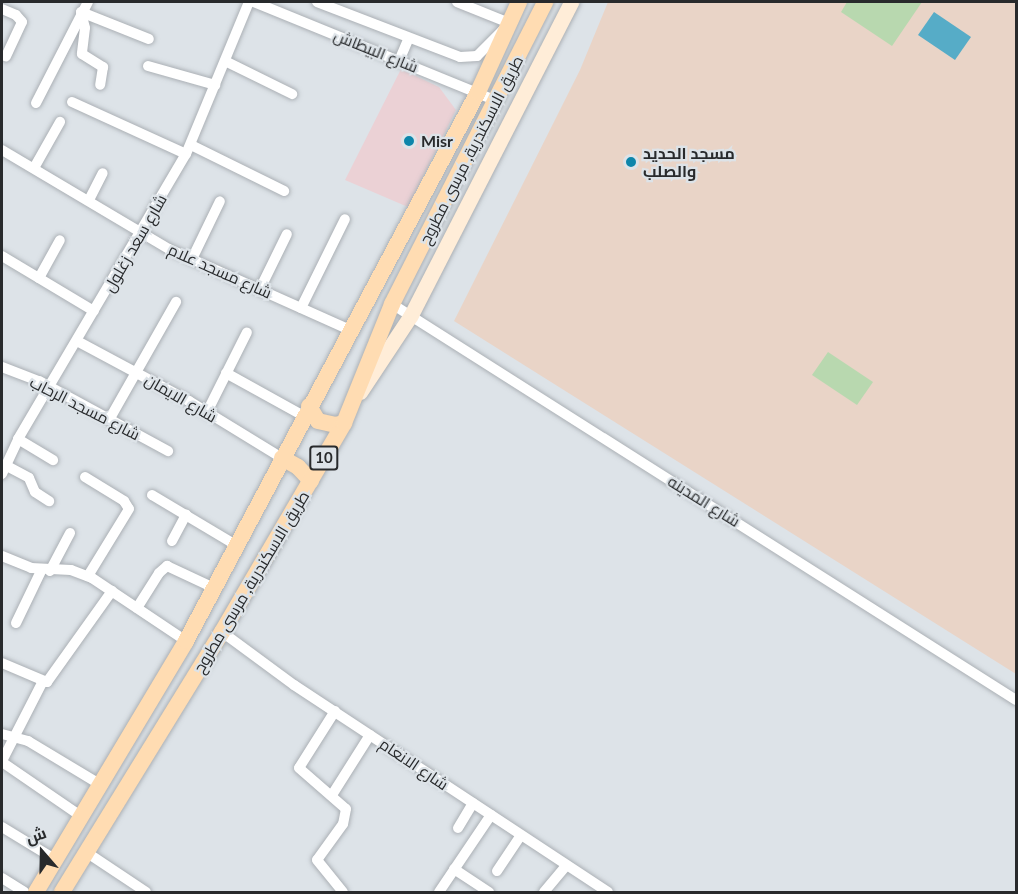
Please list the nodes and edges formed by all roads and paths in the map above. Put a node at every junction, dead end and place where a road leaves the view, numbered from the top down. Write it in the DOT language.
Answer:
graph roads {
  1 [pos="249,2"];
  2 [pos="254,2"];
  3 [pos="317,2"];
  4 [pos="457,2"];
  5 [pos="519,2"];
  6 [pos="545,2"];
  7 [pos="571,2"];
  8 [pos="83,5"];
  9 [pos="2,9"];
  10 [pos="508,26"];
  11 [pos="409,38"];
  12 [pos="149,39"];
  13 [pos="6,56"];
  14 [pos="225,61"];
  15 [pos="399,61"];
  16 [pos="147,66"];
  17 [pos="100,85"];
  18 [pos="216,85"];
  19 [pos="478,93"];
  20 [pos="292,94"];
  21 [pos="497,101"];
  22 [pos="72,102"];
  23 [pos="36,103"];
  24 [pos="60,122"];
  25 [pos="2,150"];
  26 [pos="188,150"];
  27 [pos="34,168"];
  28 [pos="103,173"];
  29 [pos="284,191"];
  30 [pos="89,200"];
  31 [pos="220,201"];
  32 [pos="345,219"];
  33 [pos="141,231"];
  34 [pos="286,234"];
  35 [pos="60,240"];
  36 [pos="2,256"];
  37 [pos="192,259"];
  38 [pos="39,278"];
  39 [pos="260,289"];
  40 [pos="176,302"];
  41 [pos="392,304"];
  42 [pos="301,308"];
  43 [pos="94,311"];
  44 [pos="411,315"];
  45 [pos="350,330"];
  46 [pos="247,332"];
  47 [pos="77,340"];
  48 [pos="2,367"];
  49 [pos="136,372"];
  50 [pos="226,374"];
  51 [pos="50,388"];
  52 [pos="353,402"];
  53 [pos="306,411"];
  54 [pos="207,412"];
  55 [pos="109,420"];
  56 [pos="344,423"];
  57 [pos="18,439"];
  58 [pos="2,445"];
  59 [pos="11,451"];
  60 [pos="168,451"];
  61 [pos="282,458"];
  62 [pos="52,460"];
  63 [pos="3,470"];
  64 [pos="85,477"];
  65 [pos="311,481"];
  66 [pos="152,495"];
  67 [pos="48,501"];
  68 [pos="186,515"];
  69 [pos="70,533"];
  70 [pos="172,541"];
  71 [pos="236,545"];
  72 [pos="2,556"];
  73 [pos="45,571"];
  74 [pos="88,576"];
  75 [pos="214,588"];
  76 [pos="112,591"];
  77 [pos="137,608"];
  78 [pos="16,623"];
  79 [pos="222,632"];
  80 [pos="186,642"];
  81 [pos="2,663"];
  82 [pos="42,683"];
  83 [pos="1017,700"];
  84 [pos="335,711"];
  85 [pos="2,734"];
  86 [pos="370,735"];
  87 [pos="13,736"];
  88 [pos="2,761"];
  89 [pos="101,786"];
  90 [pos="332,795"];
  91 [pos="473,803"];
  92 [pos="491,815"];
  93 [pos="82,817"];
  94 [pos="2,827"];
  95 [pos="458,828"];
  96 [pos="521,835"];
  97 [pos="86,852"];
  98 [pos="56,860"];
  99 [pos="567,865"];
  100 [pos="454,869"];
  101 [pos="497,871"];
  102 [pos="2,878"];
  103 [pos="24,892"];
  104 [pos="36,892"];
  105 [pos="62,892"];
  106 [pos="146,892"];
  107 [pos="343,892"];
  108 [pos="439,892"];
  109 [pos="489,892"];
  110 [pos="544,892"];
  111 [pos="608,892"];
  1 -- 14 [label="street, شارع سعد زغلول"];
  2 -- 15 [label="street, شارع البيطاش"];
  3 -- 11 [label="street, شارع البيطاش"];
  4 -- 10 [label="street"];
  5 -- 10 [label="main road, طريق الاسكندرية, مرسى مطروح / 10"];
  6 -- 21 [label="main road, طريق الاسكندرية, مرسى مطروح / 10"];
  7 -- 44 [label="main road"];
  8 -- 12 [label="street"];
  8 -- 17 [label="street"];
  8 -- 23 [label="street"];
  9 -- 13 [label="street"];
  10 -- 11 [label="street, شارع البيطاش"];
  10 -- 19 [label="main road, طريق الاسكندرية, مرسى مطروح / 10"];
  11 -- 15 [label="street"];
  14 -- 18 [label="street, شارع سعد زغلول"];
  14 -- 20 [label="street"];
  15 -- 19 [label="street, شارع البيطاش"];
  16 -- 18 [label="street"];
  18 -- 26 [label="street, شارع سعد زغلول"];
  19 -- 21 [label="street, شارع البيطاش"];
  19 -- 45 [label="main road, طريق الاسكندرية, مرسى مطروح / 10"];
  21 -- 41 [label="main road, طريق الاسكندرية, مرسى مطروح / 10"];
  22 -- 26 [label="street"];
  24 -- 27 [label="street"];
  25 -- 27 [label="street, شارع مسجد علام"];
  26 -- 29 [label="street"];
  26 -- 33 [label="street, شارع سعد زغلول"];
  27 -- 30 [label="street, شارع مسجد علام"];
  28 -- 30 [label="street"];
  30 -- 33 [label="street, شارع مسجد علام"];
  31 -- 37 [label="street"];
  32 -- 42 [label="street"];
  33 -- 37 [label="street, شارع مسجد علام"];
  33 -- 43 [label="street, شارع سعد زغلول"];
  34 -- 39 [label="street"];
  35 -- 38 [label="street"];
  36 -- 38 [label="street"];
  37 -- 39 [label="street, شارع مسجد علام"];
  38 -- 43 [label="street"];
  39 -- 42 [label="street, شارع مسجد علام"];
  40 -- 49 [label="street"];
  41 -- 44 [label="street, شارع المدينه"];
  41 -- 52 [label="main road, طريق الاسكندرية, مرسى مطروح / 10"];
  42 -- 45 [label="street, شارع مسجد علام"];
  43 -- 47 [label="street, شارع سعد زغلول"];
  44 -- 52 [label="main road"];
  44 -- 83 [label="street, شارع المدينه"];
  45 -- 53 [label="main road, طريق الاسكندرية, مرسى مطروح / 10"];
  46 -- 50 [label="street"];
  47 -- 49 [label="street, شارع الايمان"];
  47 -- 51 [label="street, شارع سعد زغلول"];
  48 -- 51 [label="street, شارع مسجد الرحاب"];
  49 -- 54 [label="street, شارع الايمان"];
  49 -- 55 [label="street"];
  50 -- 53 [label="street"];
  50 -- 54 [label="street"];
  51 -- 55 [label="street, شارع مسجد الرحاب"];
  51 -- 57 [label="street, شارع سعد زغلول"];
  52 -- 56 [label="main road, طريق الاسكندرية, مرسى مطروح / 10"];
  53 -- 56 [label="main road"];
  53 -- 61 [label="main road, طريق الاسكندرية, مرسى مطروح / 10"];
  54 -- 61 [label="street, شارع الايمان"];
  55 -- 60 [label="street, شارع مسجد الرحاب"];
  56 -- 65 [label="main road, طريق الاسكندرية, مرسى مطروح / 10"];
  57 -- 59 [label="street, شارع سعد زغلول"];
  57 -- 62 [label="street"];
  58 -- 59 [label="street"];
  59 -- 63 [label="street, شارع سعد زغلول"];
  61 -- 65 [label="main road"];
  61 -- 71 [label="main road, طريق الاسكندرية, مرسى مطروح / 10"];
  63 -- 67 [label="street"];
  64 -- 74 [label="street"];
  65 -- 79 [label="main road, طريق الاسكندرية, مرسى مطروح / 10"];
  66 -- 68 [label="street"];
  68 -- 70 [label="street"];
  68 -- 71 [label="street"];
  69 -- 73 [label="street"];
  71 -- 75 [label="main road, طريق الاسكندرية, مرسى مطروح / 10"];
  72 -- 73 [label="street"];
  73 -- 74 [label="street"];
  73 -- 78 [label="street"];
  74 -- 76 [label="street"];
  75 -- 77 [label="street"];
  75 -- 80 [label="main road, طريق الاسكندرية, مرسى مطروح / 10"];
  76 -- 77 [label="street"];
  76 -- 82 [label="street"];
  77 -- 80 [label="street"];
  79 -- 84 [label="street, شارع الانعام"];
  79 -- 97 [label="main road, طريق الاسكندرية, مرسى مطروح / 10"];
  80 -- 89 [label="main road, طريق الاسكندرية, مرسى مطروح / 10"];
  81 -- 82 [label="street"];
  82 -- 87 [label="street"];
  84 -- 86 [label="street, شارع الانعام"];
  84 -- 90 [label="street"];
  85 -- 87 [label="street"];
  86 -- 90 [label="street"];
  86 -- 91 [label="street, شارع الانعام"];
  87 -- 88 [label="street"];
  87 -- 89 [label="street"];
  88 -- 93 [label="street"];
  89 -- 93 [label="main road, طريق الاسكندرية, مرسى مطروح / 10"];
  90 -- 107 [label="street"];
  91 -- 92 [label="street, شارع الانعام"];
  91 -- 95 [label="street"];
  92 -- 96 [label="street, شارع الانعام"];
  92 -- 100 [label="street"];
  93 -- 98 [label="main road, طريق الاسكندرية, مرسى مطروح / 10"];
  94 -- 98 [label="street"];
  96 -- 99 [label="street, شارع الانعام"];
  96 -- 101 [label="street"];
  97 -- 105 [label="main road, طريق الاسكندرية, مرسى مطروح / 10"];
  97 -- 106 [label="street"];
  98 -- 104 [label="main road, طريق الاسكندرية, مرسى مطروح / 10"];
  99 -- 110 [label="street"];
  99 -- 111 [label="street, شارع الانعام"];
  100 -- 108 [label="street"];
  100 -- 109 [label="street"];
  102 -- 103 [label="street"];
}
